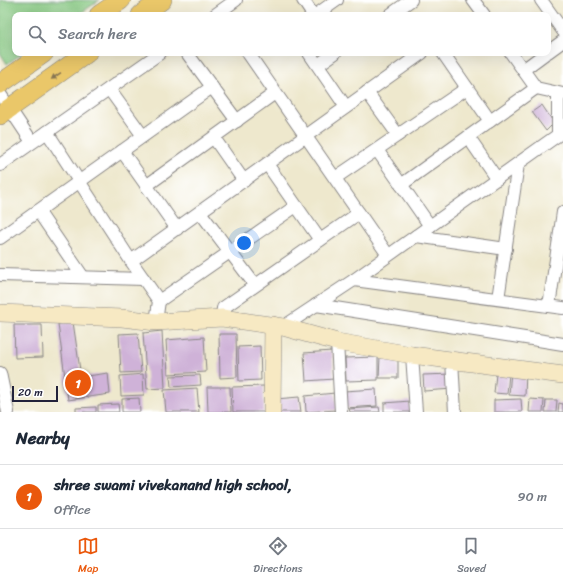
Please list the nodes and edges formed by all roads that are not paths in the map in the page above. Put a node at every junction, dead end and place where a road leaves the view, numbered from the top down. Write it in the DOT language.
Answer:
graph roads {
  1 [pos="121,0"];
  2 [pos="162,0"];
  3 [pos="236,0"];
  4 [pos="303,0"];
  5 [pos="337,0"];
  6 [pos="473,0"];
  7 [pos="541,0"];
  8 [pos="407,1"];
  9 [pos="103,12"];
  10 [pos="145,12"];
  11 [pos="221,12"];
  12 [pos="312,12"];
  13 [pos="319,12"];
  14 [pos="394,12"];
  15 [pos="479,12"];
  16 [pos="550,12"];
  17 [pos="551,14"];
  18 [pos="563,31"];
  19 [pos="563,41"];
  20 [pos="551,49"];
  21 [pos="40,56"];
  22 [pos="83,56"];
  23 [pos="156,56"];
  24 [pos="189,56"];
  25 [pos="255,56"];
  26 [pos="311,56"];
  27 [pos="331,56"];
  28 [pos="418,56"];
  29 [pos="445,56"];
  30 [pos="512,56"];
  31 [pos="542,56"];
  32 [pos="318,65"];
  33 [pos="523,70"];
  34 [pos="0,84"];
  35 [pos="212,87"];
  36 [pos="467,88"];
  37 [pos="536,88"];
  38 [pos="109,89"];
  39 [pos="367,92"];
  40 [pos="275,93"];
  41 [pos="561,94"];
  42 [pos="3,106"];
  43 [pos="346,107"];
  44 [pos="237,121"];
  45 [pos="490,121"];
  46 [pos="47,132"];
  47 [pos="398,135"];
  48 [pos="143,136"];
  49 [pos="306,136"];
  50 [pos="468,137"];
  51 [pos="214,138"];
  52 [pos="32,142"];
  53 [pos="377,150"];
  54 [pos="122,151"];
  55 [pos="267,164"];
  56 [pos="518,164"];
  57 [pos="0,165"];
  58 [pos="335,178"];
  59 [pos="497,179"];
  60 [pos="79,181"];
  61 [pos="244,181"];
  62 [pos="401,185"];
  63 [pos="146,186"];
  64 [pos="296,206"];
  65 [pos="38,211"];
  66 [pos="200,212"];
  67 [pos="563,212"];
  68 [pos="359,213"];
  69 [pos="430,226"];
  70 [pos="177,228"];
  71 [pos="416,236"];
  72 [pos="0,238"];
  73 [pos="320,240"];
  74 [pos="506,249"];
  75 [pos="230,252"];
  76 [pos="388,255"];
  77 [pos="559,258"];
  78 [pos="131,261"];
  79 [pos="0,275"];
  80 [pos="83,277"];
  81 [pos="144,279"];
  82 [pos="354,280"];
  83 [pos="255,285"];
  84 [pos="498,299"];
  85 [pos="159,301"];
  86 [pos="316,305"];
  87 [pos="548,306"];
  88 [pos="563,308"];
  89 [pos="0,313"];
  90 [pos="222,318"];
  91 [pos="156,322"];
  92 [pos="278,326"];
  93 [pos="337,342"];
  94 [pos="563,344"];
  95 [pos="412,354"];
  96 [pos="452,360"];
  97 [pos="0,373"];
  98 [pos="563,375"];
  99 [pos="8,412"];
  100 [pos="272,412"];
  101 [pos="341,412"];
  102 [pos="416,412"];
  103 [pos="456,412"];
  1 -- 9 [label="main road"];
  2 -- 10 [label="main road"];
  3 -- 11 [label="street"];
  4 -- 12 [label="street"];
  5 -- 13 [label="street"];
  6 -- 15 [label="street"];
  7 -- 16 [label="street"];
  8 -- 14 [label="street"];
  17 -- 18 [label="street"];
  19 -- 20 [label="street"];
  21 -- 34 [label="main road"];
  22 -- 42 [label="main road, one-way"];
  23 -- 38 [label="street"];
  24 -- 35 [label="street"];
  25 -- 40 [label="street"];
  26 -- 32 [label="street"];
  27 -- 32 [label="street"];
  28 -- 39 [label="street"];
  29 -- 36 [label="street"];
  30 -- 33 [label="street"];
  31 -- 33 [label="street"];
  32 -- 43 [label="street"];
  33 -- 37 [label="street"];
  35 -- 44 [label="street"];
  35 -- 48 [label="street"];
  36 -- 45 [label="street"];
  36 -- 47 [label="street"];
  37 -- 41 [label="street"];
  37 -- 45 [label="street"];
  38 -- 46 [label="street"];
  38 -- 48 [label="street"];
  39 -- 43 [label="street"];
  39 -- 47 [label="street"];
  40 -- 44 [label="street"];
  40 -- 49 [label="street"];
  41 -- 56 [label="street"];
  42 -- 52 [label="street"];
  43 -- 49 [label="street"];
  44 -- 51 [label="street"];
  45 -- 50 [label="street"];
  46 -- 52 [label="street"];
  46 -- 60 [label="street"];
  47 -- 53 [label="street"];
  48 -- 54 [label="street"];
  49 -- 55 [label="street"];
  49 -- 58 [label="street"];
  50 -- 59 [label="street"];
  50 -- 62 [label="street"];
  51 -- 61 [label="street"];
  51 -- 63 [label="street"];
  52 -- 57 [label="street"];
  53 -- 58 [label="street"];
  53 -- 62 [label="street"];
  54 -- 60 [label="street"];
  54 -- 63 [label="street"];
  55 -- 61 [label="street"];
  55 -- 64 [label="street"];
  56 -- 59 [label="street"];
  56 -- 74 [label="street"];
  58 -- 68 [label="street"];
  59 -- 69 [label="street"];
  60 -- 65 [label="street"];
  60 -- 78 [label="street"];
  61 -- 66 [label="street"];
  62 -- 69 [label="street"];
  63 -- 70 [label="street"];
  64 -- 73 [label="street"];
  64 -- 75 [label="street"];
  65 -- 72 [label="street"];
  65 -- 80 [label="street"];
  66 -- 70 [label="street"];
  66 -- 75 [label="street"];
  67 -- 77 [label="street"];
  68 -- 73 [label="street"];
  68 -- 76 [label="street"];
  69 -- 71 [label="street"];
  70 -- 78 [label="street"];
  71 -- 74 [label="street"];
  71 -- 76 [label="street"];
  73 -- 83 [label="street"];
  74 -- 84 [label="street"];
  75 -- 83 [label="street"];
  75 -- 85 [label="street"];
  76 -- 82 [label="street"];
  77 -- 87 [label="street"];
  78 -- 81 [label="street"];
  79 -- 80 [label="street"];
  80 -- 81 [label="street"];
  81 -- 85 [label="street"];
  82 -- 84 [label="street"];
  82 -- 86 [label="street"];
  83 -- 90 [label="street"];
  84 -- 87 [label="street"];
  85 -- 91 [label="street"];
  86 -- 92 [label="street"];
  86 -- 94 [label="street"];
  87 -- 88 [label="street"];
  89 -- 91 [label="street"];
  90 -- 91 [label="street"];
  90 -- 92 [label="street"];
  92 -- 93 [label="street"];
  92 -- 100 [label="street"];
  93 -- 95 [label="street"];
  93 -- 101 [label="street"];
  95 -- 96 [label="street"];
  95 -- 102 [label="street"];
  96 -- 98 [label="street"];
  96 -- 103 [label="street"];
  97 -- 99 [label="street"];
}
